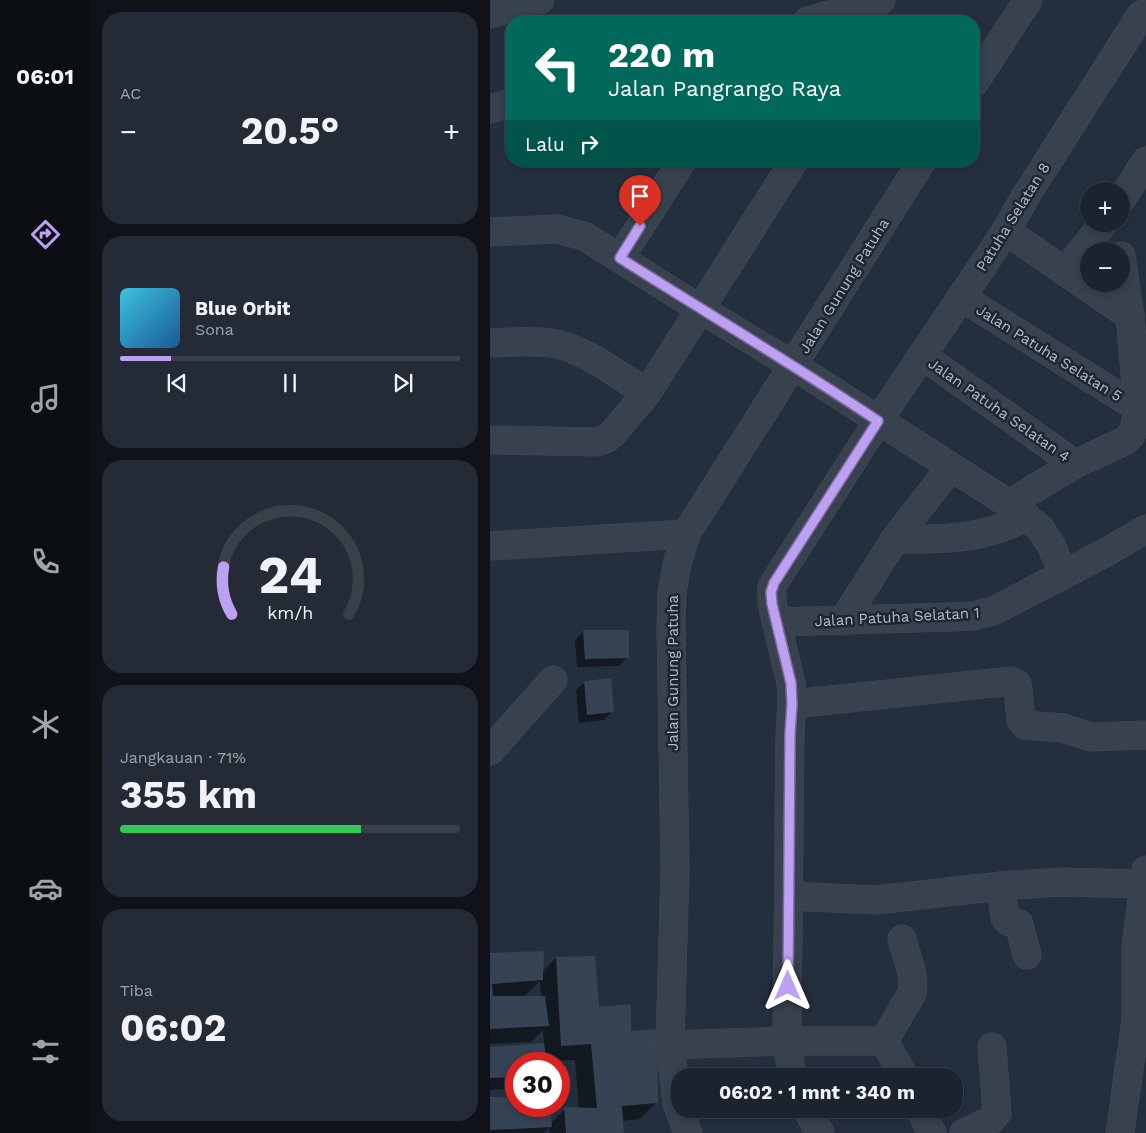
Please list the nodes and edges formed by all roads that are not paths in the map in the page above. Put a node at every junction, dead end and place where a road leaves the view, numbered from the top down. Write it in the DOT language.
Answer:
graph roads {
  1 [pos="540,0"];
  2 [pos="881,0"];
  3 [pos="896,0"];
  4 [pos="1028,0"];
  5 [pos="490,14"];
  6 [pos="829,15"];
  7 [pos="886,15"];
  8 [pos="1144,21"];
  9 [pos="980,74"];
  10 [pos="505,105"];
  11 [pos="490,109"];
  12 [pos="1146,161"];
  13 [pos="678,167"];
  14 [pos="790,167"];
  15 [pos="918,167"];
  16 [pos="1130,186"];
  17 [pos="1006,231"];
  18 [pos="490,232"];
  19 [pos="1097,232"];
  20 [pos="620,258"];
  21 [pos="1065,272"];
  22 [pos="1126,292"];
  23 [pos="961,297"];
  24 [pos="700,309"];
  25 [pos="1130,316"];
  26 [pos="490,343"];
  27 [pos="923,356"];
  28 [pos="794,366"];
  29 [pos="647,393"];
  30 [pos="1138,408"];
  31 [pos="878,421"];
  32 [pos="490,440"];
  33 [pos="1075,464"];
  34 [pos="950,468"];
  35 [pos="1018,510"];
  36 [pos="1146,529"];
  37 [pos="686,534"];
  38 [pos="895,539"];
  39 [pos="490,546"];
  40 [pos="1063,574"];
  41 [pos="843,621"];
  42 [pos="776,622"];
  43 [pos="553,680"];
  44 [pos="792,704"];
  45 [pos="1146,735"];
  46 [pos="490,751"];
  47 [pos="1145,877"];
  48 [pos="1001,886"];
  49 [pos="788,896"];
  50 [pos="902,939"];
  51 [pos="1027,955"];
  52 [pos="787,1041"];
  53 [pos="884,1042"];
  54 [pos="670,1045"];
  55 [pos="992,1047"];
  56 [pos="791,1068"];
  57 [pos="899,1068"];
  58 [pos="812,1118"];
  59 [pos="924,1118"];
  60 [pos="688,1133"];
  61 [pos="820,1133"];
  62 [pos="932,1133"];
  63 [pos="964,1133"];
  64 [pos="1120,1133"];
  1 -- 5 [label="street"];
  2 -- 6 [label="street"];
  3 -- 7 [label="street"];
  4 -- 9 [label="street"];
  8 -- 17 [label="street, Patuha Selatan 8"];
  10 -- 11 [label="street"];
  12 -- 16 [label="street"];
  13 -- 20 [label="street"];
  14 -- 24 [label="street"];
  15 -- 28 [label="street, Jalan Gunung Patuha"];
  17 -- 21 [label="street"];
  17 -- 23 [label="street, Patuha Selatan 8"];
  18 -- 20 [label="street"];
  19 -- 21 [label="street"];
  20 -- 24 [label="street"];
  21 -- 25 [label="street"];
  22 -- 25 [label="street"];
  23 -- 27 [label="street, Patuha Selatan 8"];
  23 -- 30 [label="street, Jalan Patuha Selatan 5"];
  24 -- 28 [label="street"];
  24 -- 29 [label="street"];
  25 -- 30 [label="street"];
  26 -- 29 [label="street"];
  27 -- 31 [label="street, Patuha Selatan 8"];
  27 -- 33 [label="street, Jalan Patuha Selatan 4"];
  28 -- 31 [label="street"];
  28 -- 37 [label="street, Jalan Gunung Patuha"];
  29 -- 32 [label="street"];
  30 -- 33 [label="street"];
  31 -- 34 [label="street"];
  31 -- 42 [label="street, Patuha Selatan 8"];
  33 -- 35 [label="street"];
  34 -- 35 [label="street"];
  34 -- 38 [label="street"];
  35 -- 38 [label="street"];
  35 -- 40 [label="street"];
  36 -- 40 [label="street, Jalan Patuha Selatan 1"];
  37 -- 39 [label="street"];
  37 -- 54 [label="street, Jalan Gunung Patuha"];
  38 -- 41 [label="street"];
  40 -- 41 [label="street, Jalan Patuha Selatan 1"];
  41 -- 42 [label="street, Jalan Patuha Selatan 1"];
  42 -- 44 [label="street, Patuha Selatan 8"];
  43 -- 46 [label="street"];
  44 -- 45 [label="street"];
  44 -- 49 [label="street, Patuha Selatan 8"];
  47 -- 48 [label="street"];
  47 -- 64 [label="street"];
  48 -- 49 [label="street"];
  48 -- 51 [label="street"];
  49 -- 52 [label="street, Patuha Selatan 8"];
  50 -- 53 [label="street"];
  52 -- 53 [label="street"];
  52 -- 54 [label="street"];
  52 -- 56 [label="street, Patuha Selatan 8"];
  53 -- 57 [label="street"];
  54 -- 60 [label="street, Jalan Gunung Patuha"];
  55 -- 63 [label="street"];
  58 -- 61 [label="street"];
  59 -- 62 [label="street"];
}
